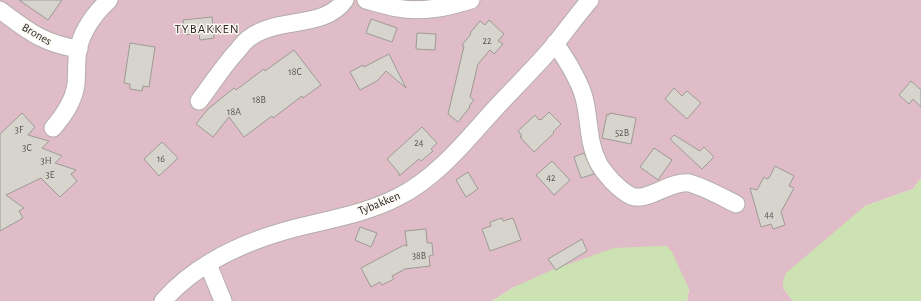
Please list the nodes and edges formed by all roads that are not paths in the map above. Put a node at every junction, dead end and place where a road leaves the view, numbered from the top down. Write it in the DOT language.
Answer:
graph roads {
  1 [pos="109,0"];
  2 [pos="345,0"];
  3 [pos="366,0"];
  4 [pos="471,0"];
  5 [pos="590,0"];
  6 [pos="425,5"];
  7 [pos="0,10"];
  8 [pos="555,43"];
  9 [pos="78,49"];
  10 [pos="199,101"];
  11 [pos="53,128"];
  12 [pos="736,204"];
  13 [pos="208,264"];
  14 [pos="163,301"];
  15 [pos="223,301"];
  1 -- 9 [label="street"];
  2 -- 10 [label="street"];
  3 -- 6 [label="street"];
  4 -- 6 [label="street"];
  5 -- 8 [label="street, Tybakken"];
  7 -- 9 [label="street, Brones"];
  8 -- 12 [label="street"];
  8 -- 13 [label="street, Tybakken"];
  9 -- 11 [label="street"];
  13 -- 14 [label="street, Tybakken"];
  13 -- 15 [label="street"];
}
